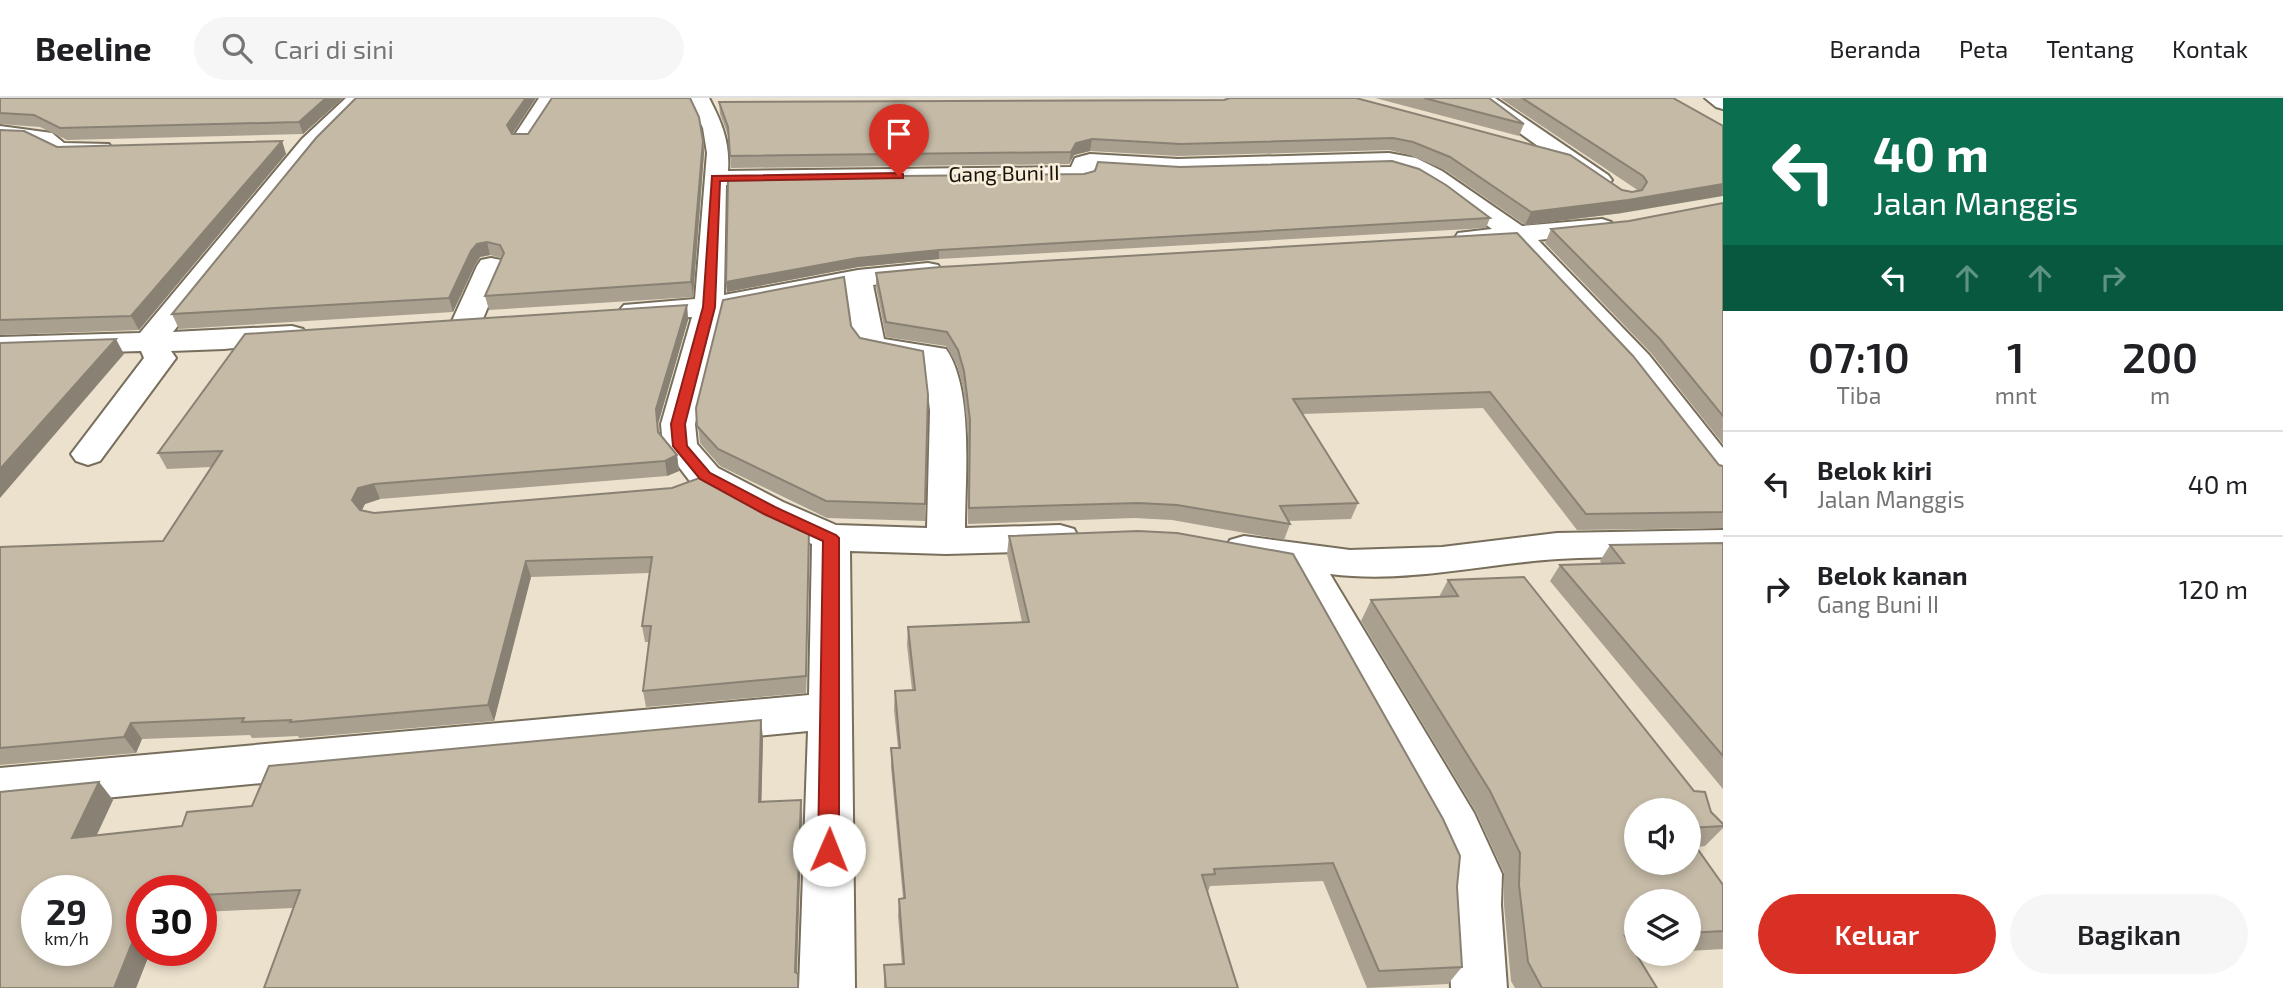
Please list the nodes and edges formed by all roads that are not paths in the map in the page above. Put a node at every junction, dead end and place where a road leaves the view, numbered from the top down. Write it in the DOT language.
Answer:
graph roads {
  1 [pos="358,98"];
  2 [pos="549,98"];
  3 [pos="1481,98"];
  4 [pos="1715,98"];
  5 [pos="712,102"];
  6 [pos="1723,103"];
  7 [pos="0,132"];
  8 [pos="44,138"];
  9 [pos="523,139"];
  10 [pos="1515,145"];
  11 [pos="118,148"];
  12 [pos="11,153"];
  13 [pos="1569,159"];
  14 [pos="716,178"];
  15 [pos="1614,189"];
  16 [pos="1622,224"];
  17 [pos="1519,236"];
  18 [pos="1436,241"];
  19 [pos="491,266"];
  20 [pos="953,269"];
  21 [pos="858,278"];
  22 [pos="709,307"];
  23 [pos="601,313"];
  24 [pos="467,322"];
  25 [pos="318,333"];
  26 [pos="150,341"];
  27 [pos="0,346"];
  28 [pos="88,454"];
  29 [pos="1723,471"];
  30 [pos="1094,536"];
  31 [pos="831,538"];
  32 [pos="946,541"];
  33 [pos="1208,542"];
  34 [pos="1723,543"];
  35 [pos="1301,558"];
  36 [pos="831,711"];
  37 [pos="0,788"];
  38 [pos="827,988"];
  39 [pos="1479,988"];
  1 -- 26 [label="street"];
  2 -- 9 [label="street"];
  3 -- 13 [label="street"];
  4 -- 6 [label="street"];
  5 -- 14 [label="street"];
  7 -- 8 [label="street"];
  8 -- 11 [label="street"];
  8 -- 12 [label="street"];
  10 -- 13 [label="street"];
  13 -- 15 [label="street"];
  14 -- 17 [label="street, Gang Buni II"];
  14 -- 22 [label="street"];
  16 -- 17 [label="street"];
  17 -- 18 [label="street"];
  17 -- 29 [label="street"];
  19 -- 24 [label="street"];
  20 -- 21 [label="street"];
  21 -- 22 [label="street"];
  21 -- 32 [label="street"];
  22 -- 23 [label="street"];
  22 -- 31 [label="street"];
  25 -- 26 [label="street"];
  26 -- 27 [label="street"];
  26 -- 28 [label="street"];
  30 -- 32 [label="street"];
  31 -- 32 [label="street"];
  31 -- 36 [label="street"];
  33 -- 35 [label="street"];
  34 -- 35 [label="street"];
  35 -- 39 [label="street"];
  36 -- 37 [label="street"];
  36 -- 38 [label="street"];
}
